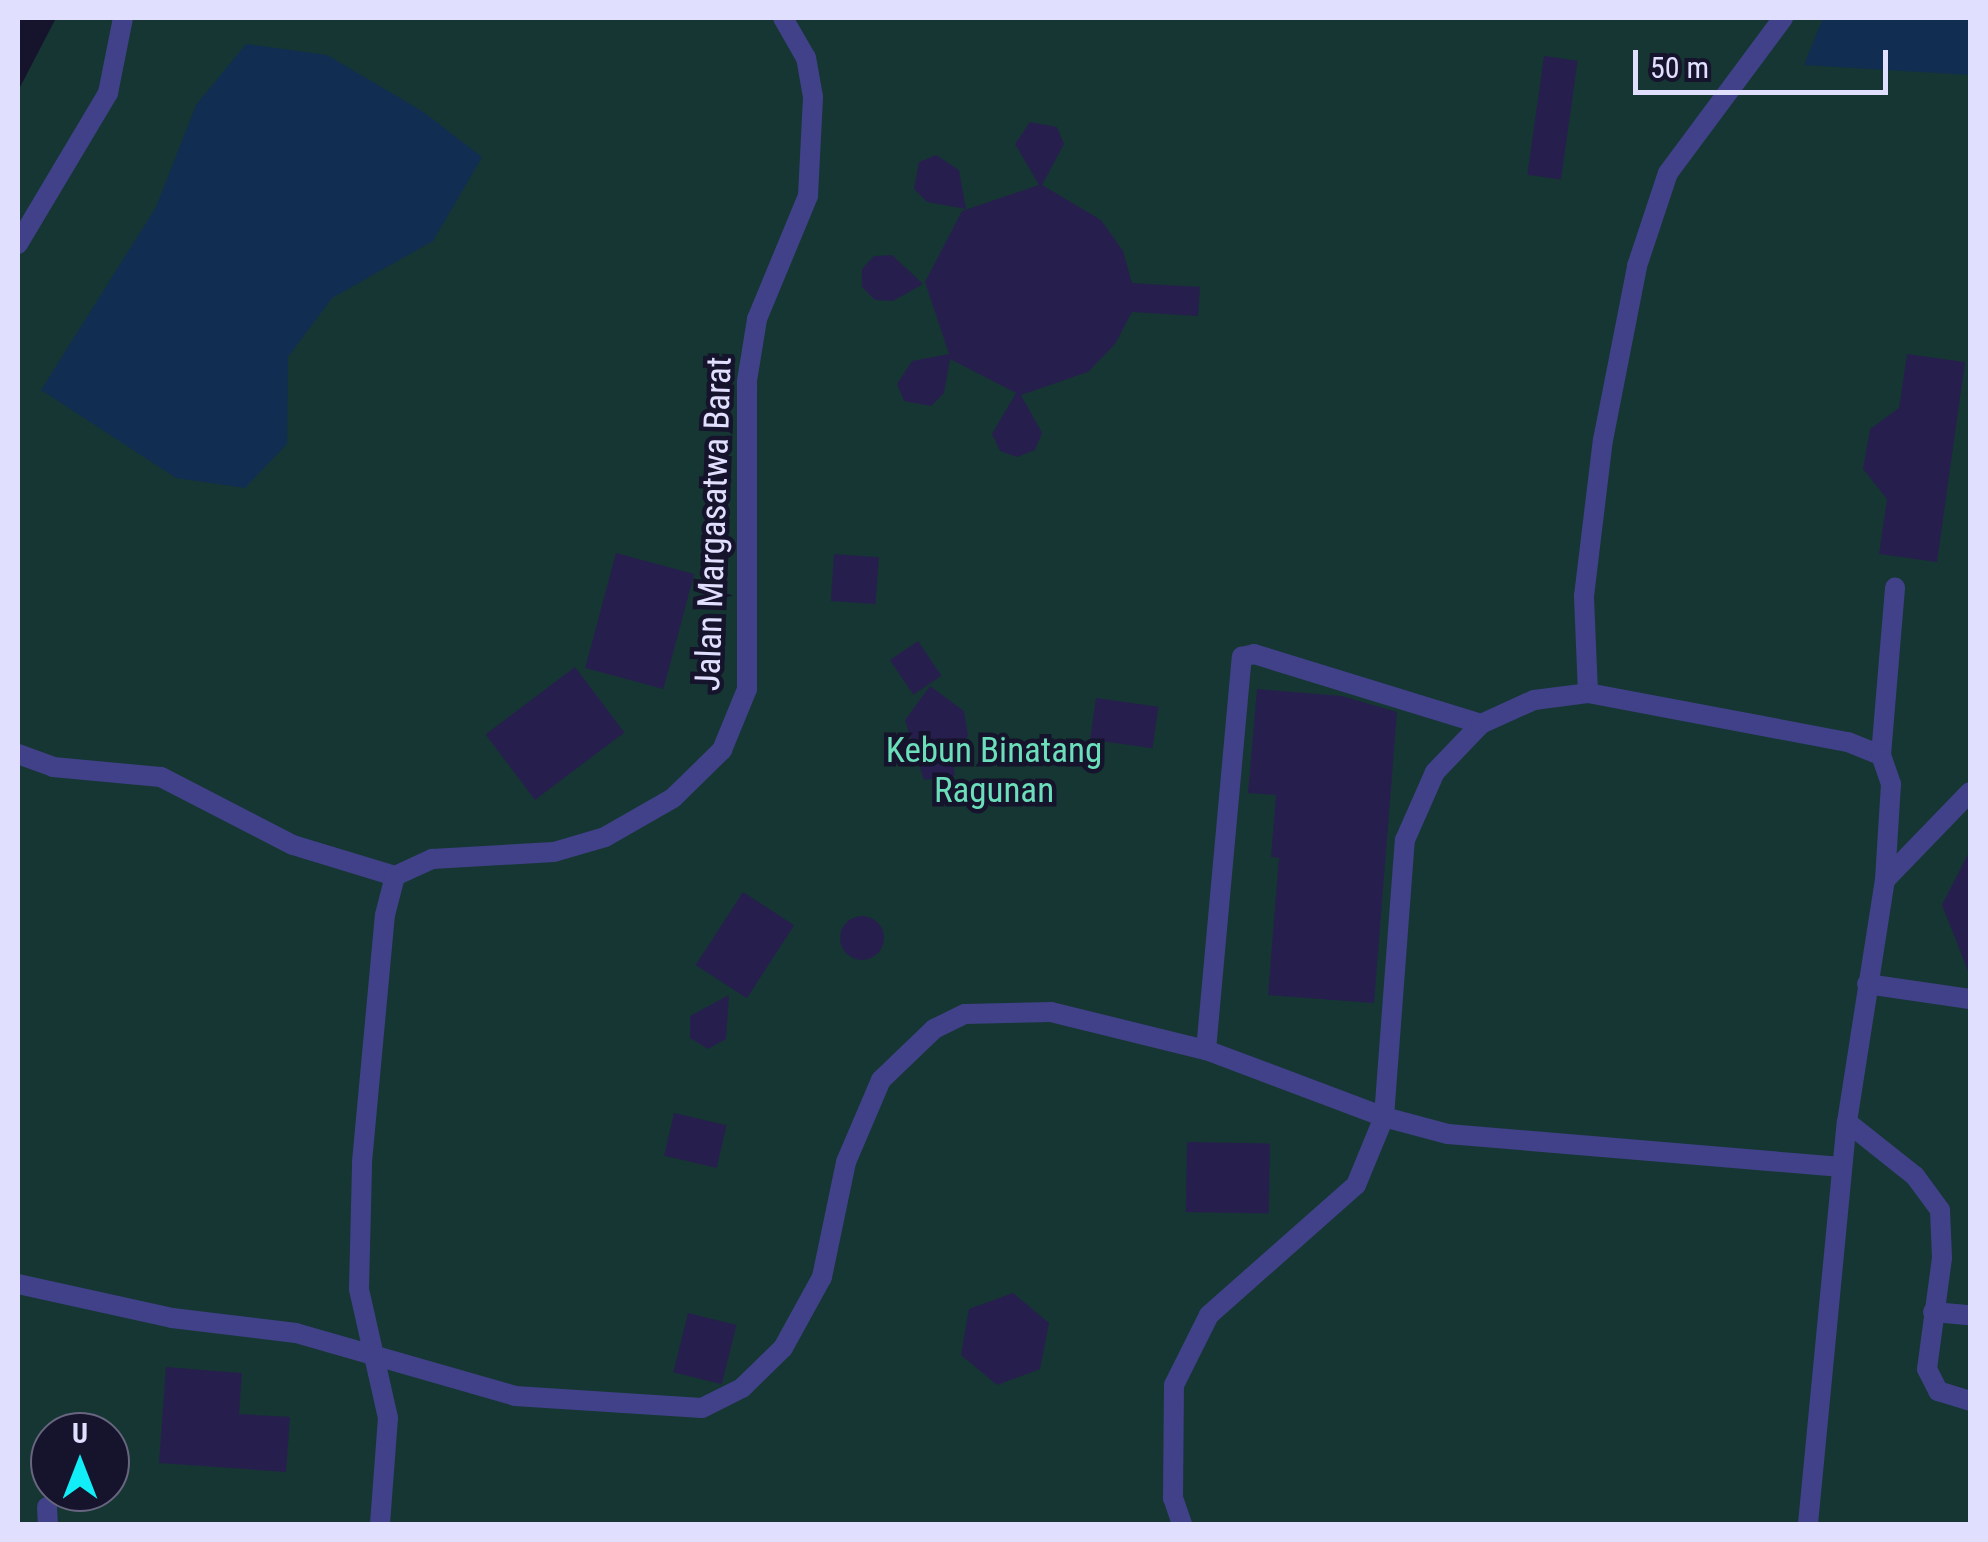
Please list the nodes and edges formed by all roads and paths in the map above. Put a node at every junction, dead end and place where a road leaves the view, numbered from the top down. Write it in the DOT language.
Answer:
graph roads {
  1 [pos="123,18"];
  2 [pos="782,18"];
  3 [pos="1783,18"];
  4 [pos="18,244"];
  5 [pos="1895,588"];
  6 [pos="1588,693"];
  7 [pos="1481,724"];
  8 [pos="18,754"];
  9 [pos="1881,756"];
  10 [pos="1970,793"];
  11 [pos="395,876"];
  12 [pos="1885,880"];
  13 [pos="1866,984"];
  14 [pos="1970,999"];
  15 [pos="1206,1050"];
  16 [pos="1384,1117"];
  17 [pos="1847,1122"];
  18 [pos="1842,1167"];
  19 [pos="18,1284"];
  20 [pos="1932,1312"];
  21 [pos="1970,1315"];
  22 [pos="378,1356"];
  23 [pos="1970,1400"];
  24 [pos="380,1524"];
  25 [pos="1182,1524"];
  26 [pos="1808,1524"];
  1 -- 4 [label="lane"];
  2 -- 11 [label="lane, Jalan Margasatwa Barat"];
  3 -- 6 [label="lane"];
  5 -- 9 [label="lane"];
  6 -- 7 [label="lane"];
  6 -- 9 [label="lane"];
  7 -- 15 [label="lane"];
  7 -- 16 [label="lane"];
  8 -- 11 [label="lane"];
  9 -- 12 [label="lane"];
  10 -- 12 [label="lane"];
  11 -- 22 [label="lane"];
  12 -- 13 [label="lane"];
  13 -- 14 [label="lane"];
  13 -- 17 [label="lane"];
  15 -- 16 [label="lane"];
  15 -- 22 [label="lane"];
  16 -- 18 [label="lane"];
  16 -- 25 [label="lane"];
  17 -- 18 [label="lane"];
  17 -- 20 [label="lane"];
  18 -- 26 [label="lane"];
  19 -- 22 [label="lane"];
  20 -- 21 [label="lane"];
  20 -- 23 [label="lane"];
  22 -- 24 [label="lane"];
}
